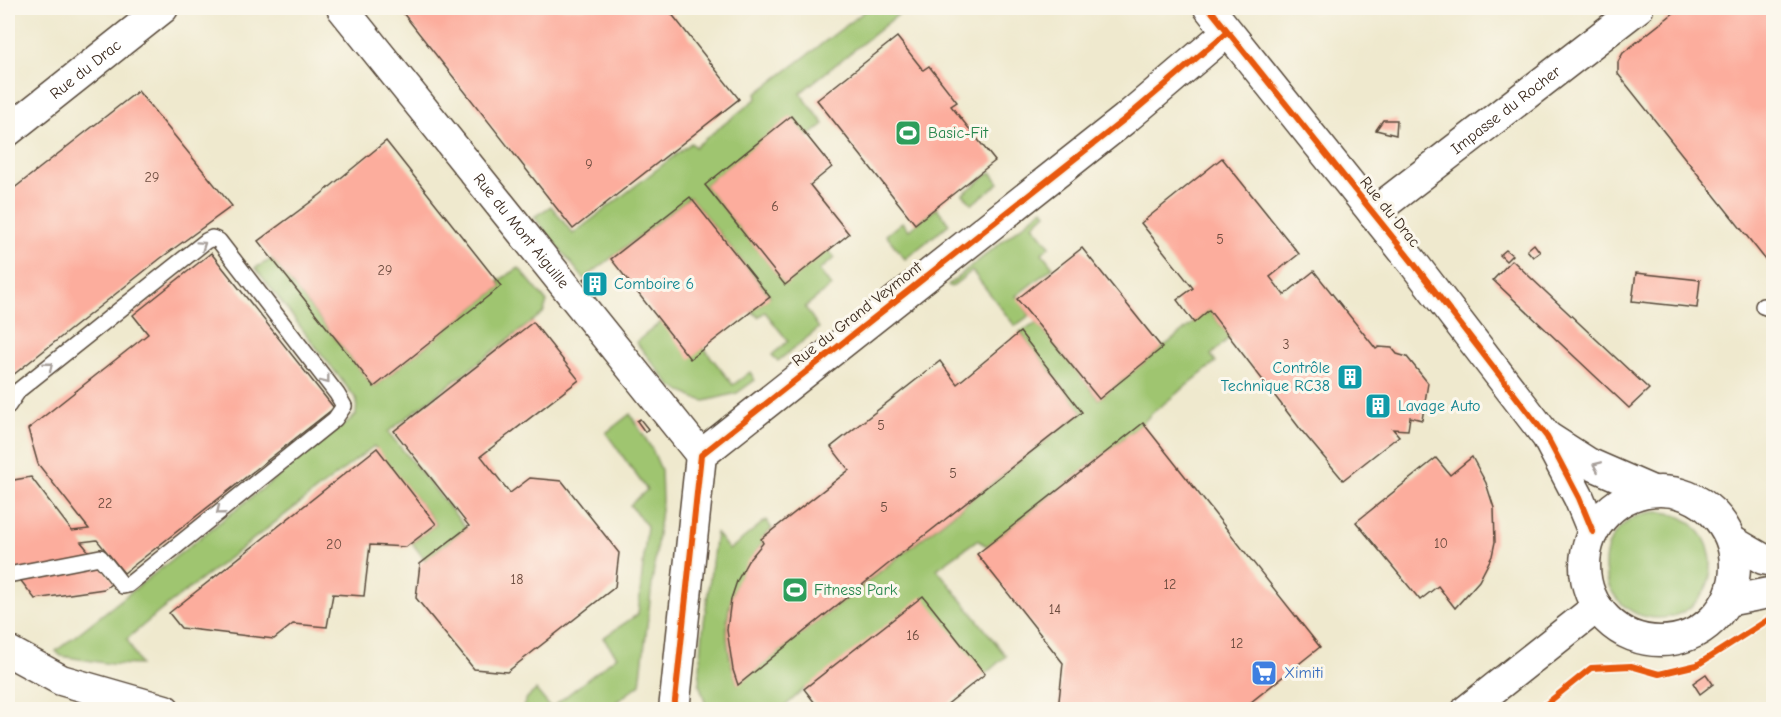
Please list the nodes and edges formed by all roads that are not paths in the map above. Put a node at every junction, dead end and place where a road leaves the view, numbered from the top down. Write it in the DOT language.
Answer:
graph roads {
  1 [pos="163,8"];
  2 [pos="342,8"];
  3 [pos="1209,8"];
  4 [pos="1638,8"];
  5 [pos="1227,32"];
  6 [pos="8,131"];
  7 [pos="1373,213"];
  8 [pos="8,406"];
  9 [pos="1547,437"];
  10 [pos="701,455"];
  11 [pos="1650,490"];
  12 [pos="1593,532"];
  13 [pos="1732,541"];
  14 [pos="1773,561"];
  15 [pos="8,574"];
  16 [pos="1773,592"];
  17 [pos="1727,601"];
  18 [pos="1597,607"];
  19 [pos="8,651"];
  20 [pos="165,710"];
  21 [pos="674,710"];
  22 [pos="1467,710"];
  1 -- 6 [label="street, Rue du Drac"];
  2 -- 10 [label="street, Rue du Mont Aiguille"];
  3 -- 5 [label="street, Rue du Drac"];
  4 -- 7 [label="street, Impasse du Rocher"];
  5 -- 7 [label="street, Rue du Drac"];
  5 -- 10 [label="street, Rue du Grand Veymont"];
  7 -- 9 [label="street, Rue du Drac"];
  8 -- 15 [label="lane, one-way"];
  11 -- 9 [label="street, one-way"];
  9 -- 12 [label="street"];
  10 -- 21 [label="street"];
  11 -- 12 [label="street"];
  11 -- 13 [label="street"];
  12 -- 18 [label="street"];
  13 -- 14 [label="street"];
  13 -- 17 [label="street"];
  16 -- 17 [label="street"];
  17 -- 18 [label="street"];
  18 -- 22 [label="street"];
  19 -- 20 [label="street"];
}
